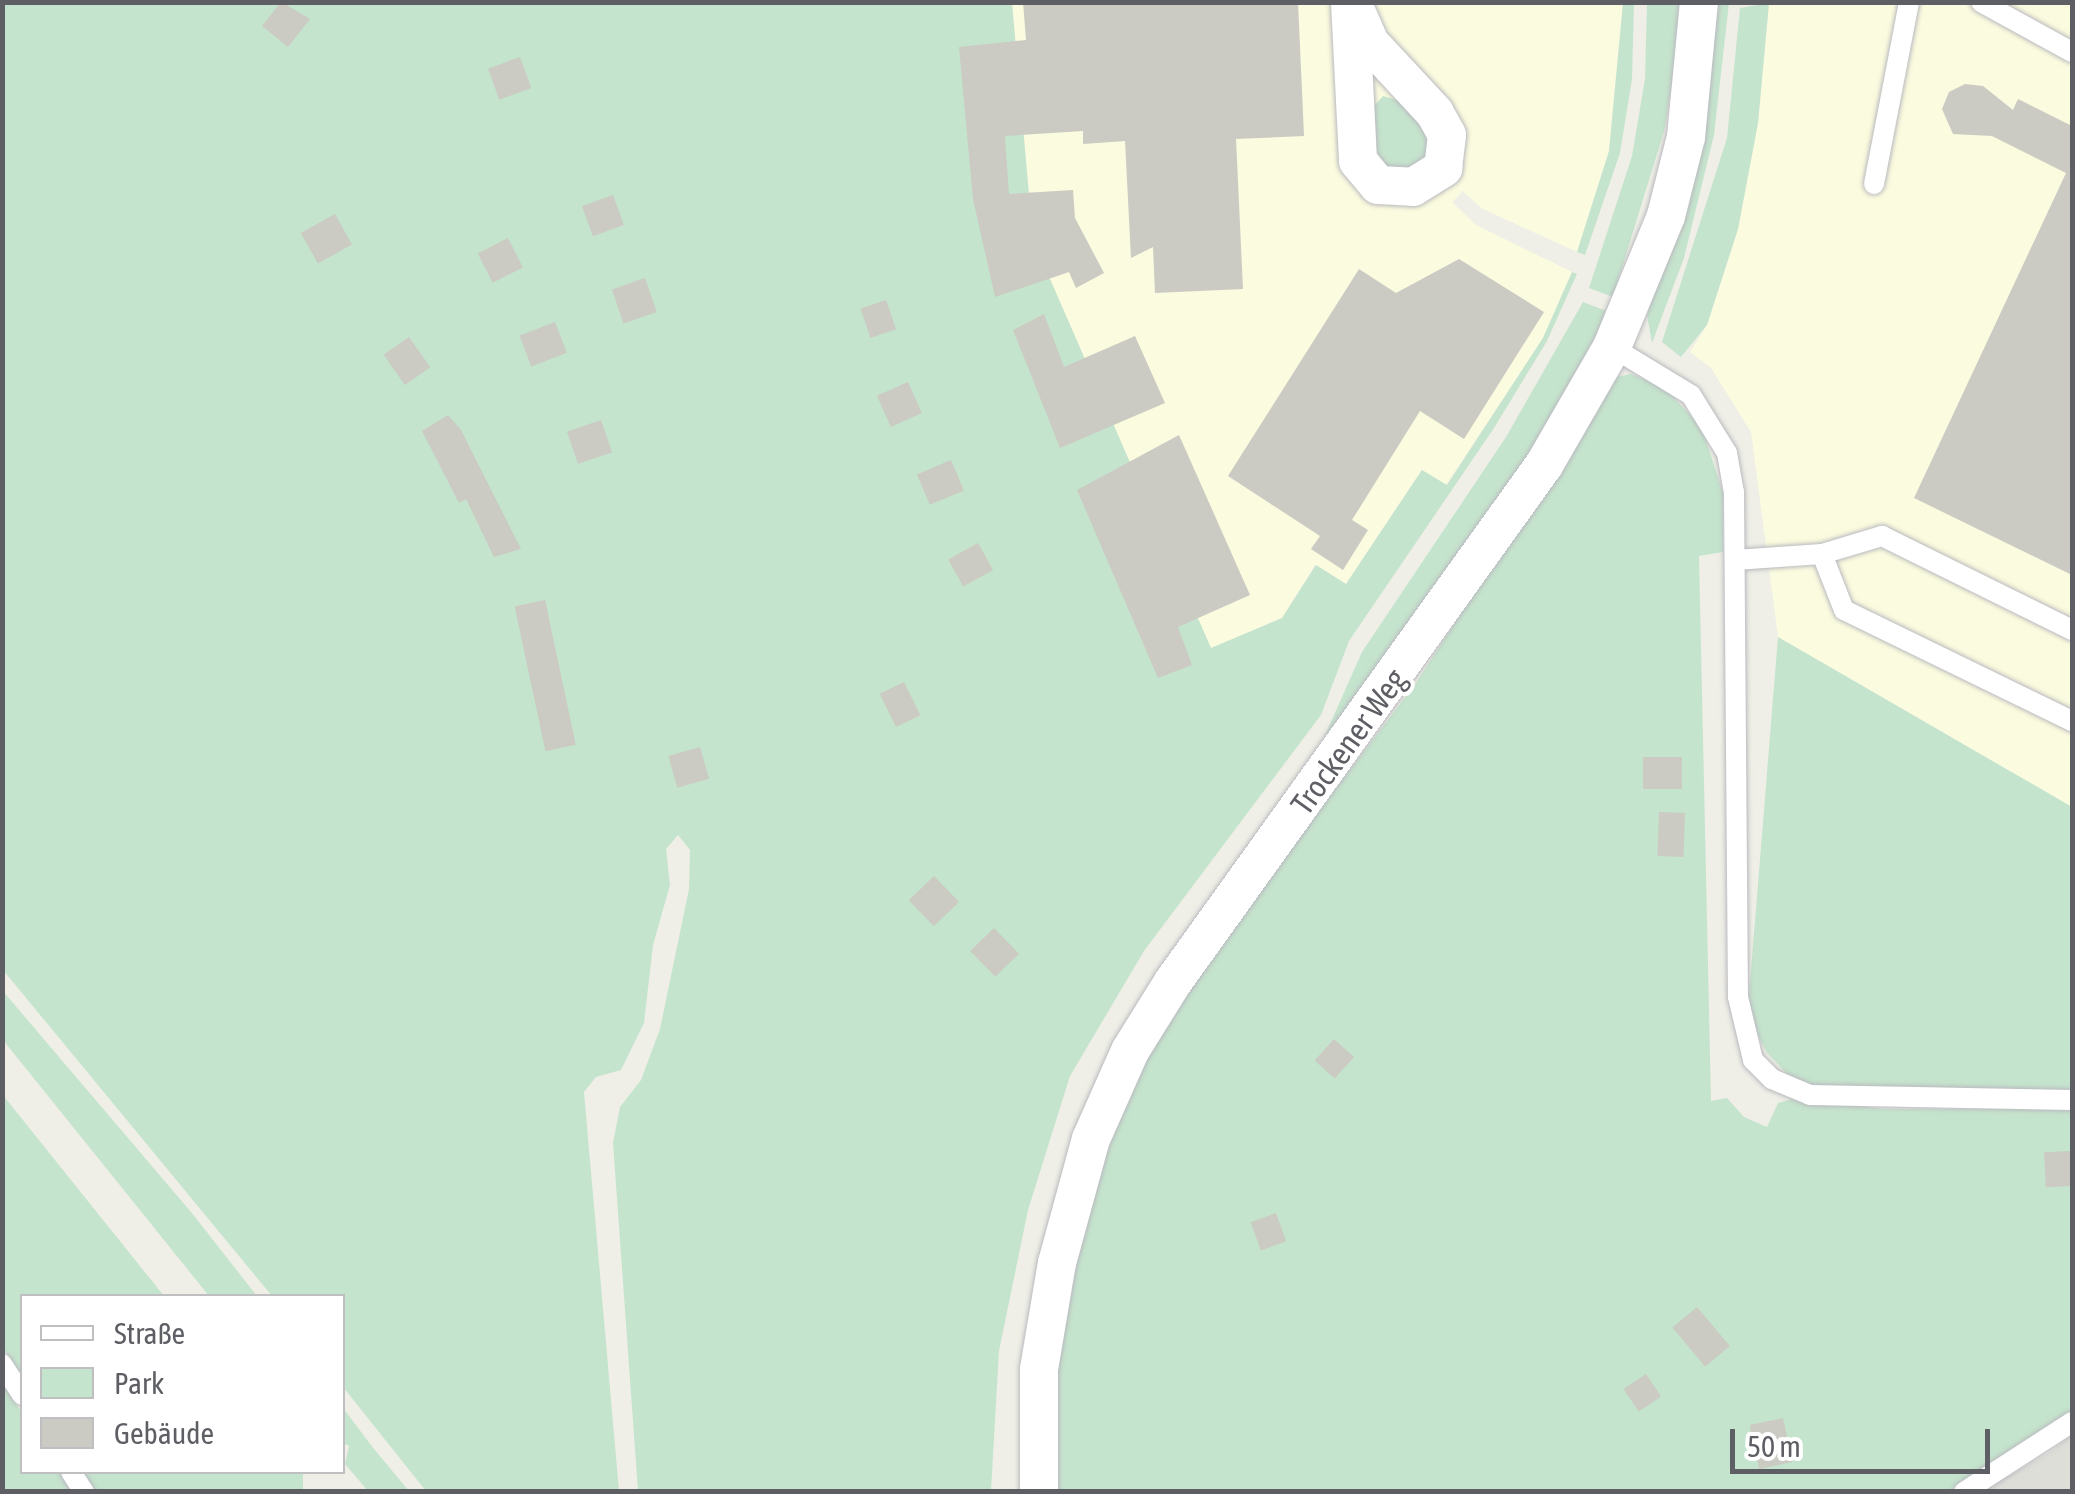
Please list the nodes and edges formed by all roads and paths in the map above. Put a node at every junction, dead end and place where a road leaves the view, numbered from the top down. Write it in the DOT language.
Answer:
graph roads {
  1 [pos="1699,2"];
  2 [pos="1909,2"];
  3 [pos="1982,2"];
  4 [pos="2072,52"];
  5 [pos="1874,184"];
  6 [pos="1612,347"];
  7 [pos="1822,554"];
  8 [pos="1735,560"];
  9 [pos="2072,630"];
  10 [pos="2072,721"];
  11 [pos="2072,1100"];
  12 [pos="2,1364"];
  13 [pos="20,1392"];
  14 [pos="2072,1422"];
  15 [pos="1038,1492"];
  16 [pos="1964,1492"];
  1 -- 6 [label="street, Trockener Weg"];
  2 -- 5 [label="lane"];
  3 -- 4 [label="lane"];
  6 -- 8 [label="lane"];
  6 -- 15 [label="street, Trockener Weg"];
  7 -- 8 [label="lane"];
  7 -- 9 [label="lane"];
  7 -- 10 [label="lane"];
  8 -- 11 [label="lane"];
  12 -- 13 [label="lane"];
  14 -- 16 [label="lane"];
}
